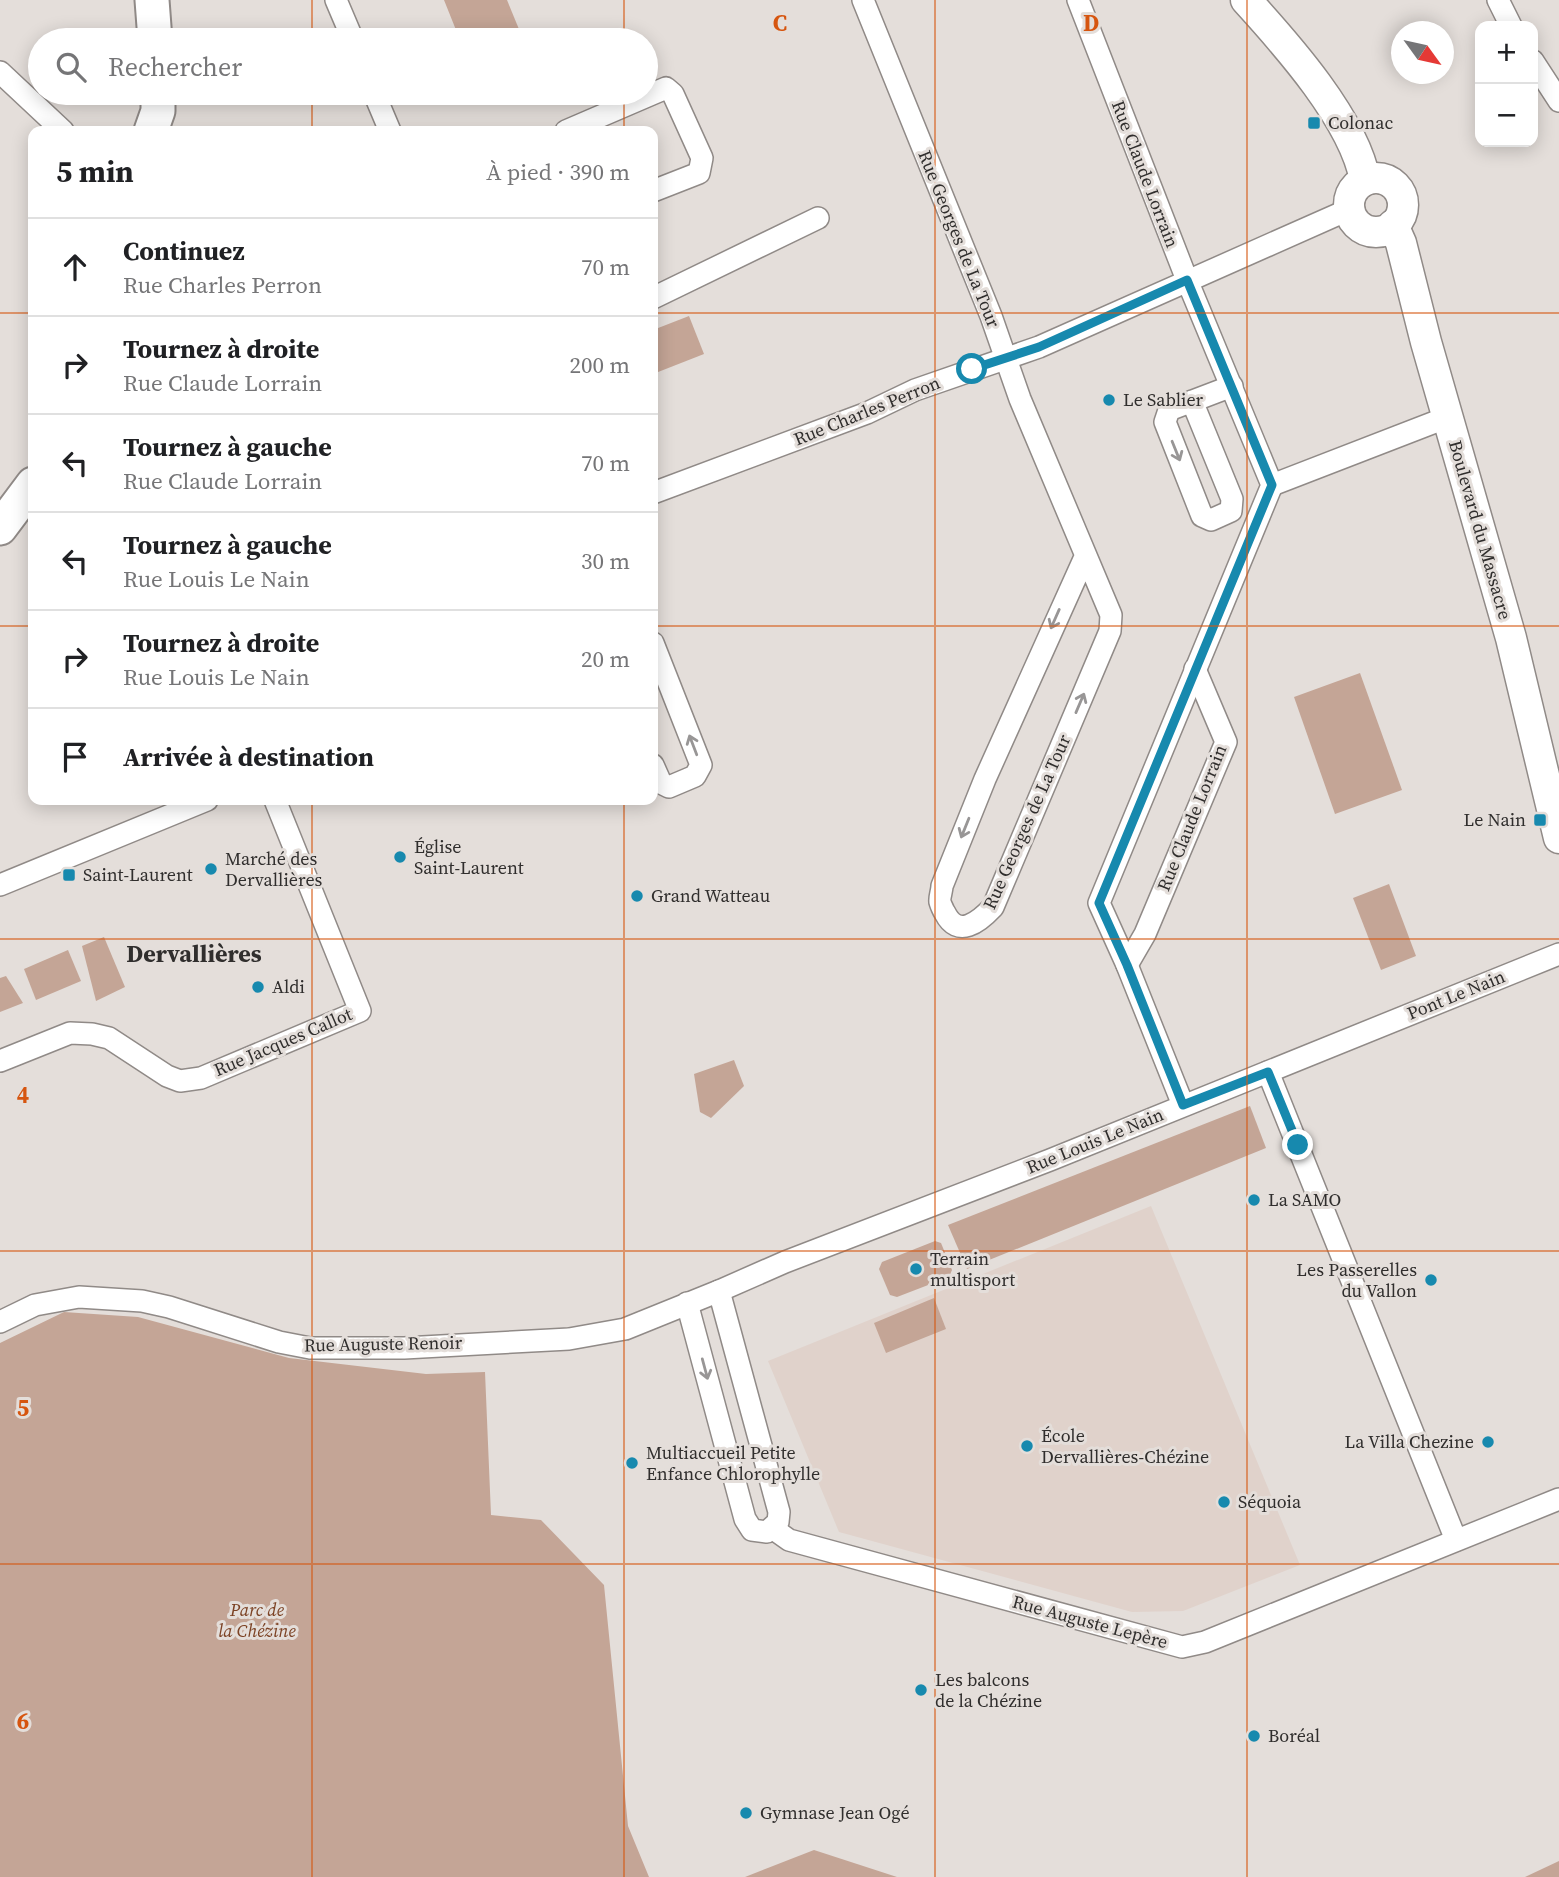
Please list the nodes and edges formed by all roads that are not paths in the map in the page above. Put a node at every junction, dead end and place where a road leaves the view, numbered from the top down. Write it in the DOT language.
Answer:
graph roads {
  1 [pos="152,0"];
  2 [pos="336,0"];
  3 [pos="863,0"];
  4 [pos="1078,0"];
  5 [pos="1246,0"];
  6 [pos="1498,0"];
  7 [pos="1508,21"];
  8 [pos="154,28"];
  9 [pos="347,28"];
  10 [pos="1538,69"];
  11 [pos="0,72"];
  12 [pos="658,91"];
  13 [pos="28,98"];
  14 [pos="1559,101"];
  15 [pos="35,105"];
  16 [pos="379,105"];
  17 [pos="626,105"];
  18 [pos="58,126"];
  19 [pos="388,126"];
  20 [pos="578,126"];
  21 [pos="1365,180"];
  22 [pos="658,189"];
  23 [pos="1350,209"];
  24 [pos="818,218"];
  25 [pos="1393,225"];
  26 [pos="1187,280"];
  27 [pos="658,296"];
  28 [pos="1006,358"];
  29 [pos="1232,386"];
  30 [pos="1192,401"];
  31 [pos="1448,417"];
  32 [pos="1272,485"];
  33 [pos="658,491"];
  34 [pos="19,496"];
  35 [pos="0,528"];
  36 [pos="1085,557"];
  37 [pos="658,656"];
  38 [pos="1195,669"];
  39 [pos="658,776"];
  40 [pos="195,805"];
  41 [pos="277,805"];
  42 [pos="1559,838"];
  43 [pos="0,885"];
  44 [pos="1559,954"];
  45 [pos="1127,965"];
  46 [pos="0,1061"];
  47 [pos="1268,1072"];
  48 [pos="1183,1105"];
  49 [pos="719,1291"];
  50 [pos="687,1303"];
  51 [pos="0,1322"];
  52 [pos="1559,1499"];
  53 [pos="772,1528"];
  54 [pos="1456,1540"];
  1 -- 8 [label="main road"];
  2 -- 9 [label="street"];
  3 -- 28 [label="street, Rue Georges de La Tour"];
  4 -- 26 [label="street, Rue Claude Lorrain"];
  5 -- 21 [label="main road"];
  6 -- 7 [label="street"];
  10 -- 14 [label="street"];
  11 -- 13 [label="street"];
  12 -- 22 [label="street"];
  15 -- 18 [label="street"];
  16 -- 19 [label="street"];
  17 -- 20 [label="street"];
  21 -- 23 [label="main road"];
  21 -- 25 [label="main road"];
  23 -- 25 [label="main road"];
  23 -- 26 [label="street, Rue Charles Perron"];
  24 -- 27 [label="street"];
  25 -- 31 [label="main road, Boulevard du Massacre"];
  26 -- 28 [label="street, Rue Charles Perron"];
  26 -- 29 [label="street, Rue Claude Lorrain"];
  28 -- 33 [label="street, Rue Charles Perron"];
  28 -- 36 [label="street, Rue Georges de La Tour"];
  29 -- 30 [label="street"];
  29 -- 32 [label="street, Rue Claude Lorrain"];
  30 -- 30 [label="street, one-way"];
  31 -- 32 [label="street"];
  31 -- 42 [label="main road, Boulevard du Massacre"];
  32 -- 38 [label="street"];
  34 -- 35 [label="main road"];
  36 -- 36 [label="street, Rue Georges de La Tour, one-way"];
  39 -- 37 [label="street, one-way"];
  38 -- 45 [label="street"];
  38 -- 45 [label="street, Rue Claude Lorrain"];
  40 -- 43 [label="street"];
  41 -- 46 [label="street, Rue Jacques Callot"];
  44 -- 47 [label="street, Pont Le Nain"];
  45 -- 48 [label="street"];
  47 -- 48 [label="street, Rue Louis Le Nain"];
  47 -- 54 [label="street"];
  48 -- 49 [label="street, Rue Louis Le Nain"];
  49 -- 50 [label="street, Rue Louis Le Nain"];
  49 -- 53 [label="street"];
  50 -- 51 [label="street, Rue Auguste Renoir"];
  50 -- 53 [label="street, Rue Auguste Lepère, one-way"];
  52 -- 54 [label="street, Rue Auguste Lepère"];
  53 -- 54 [label="street, Rue Auguste Lepère"];
}
